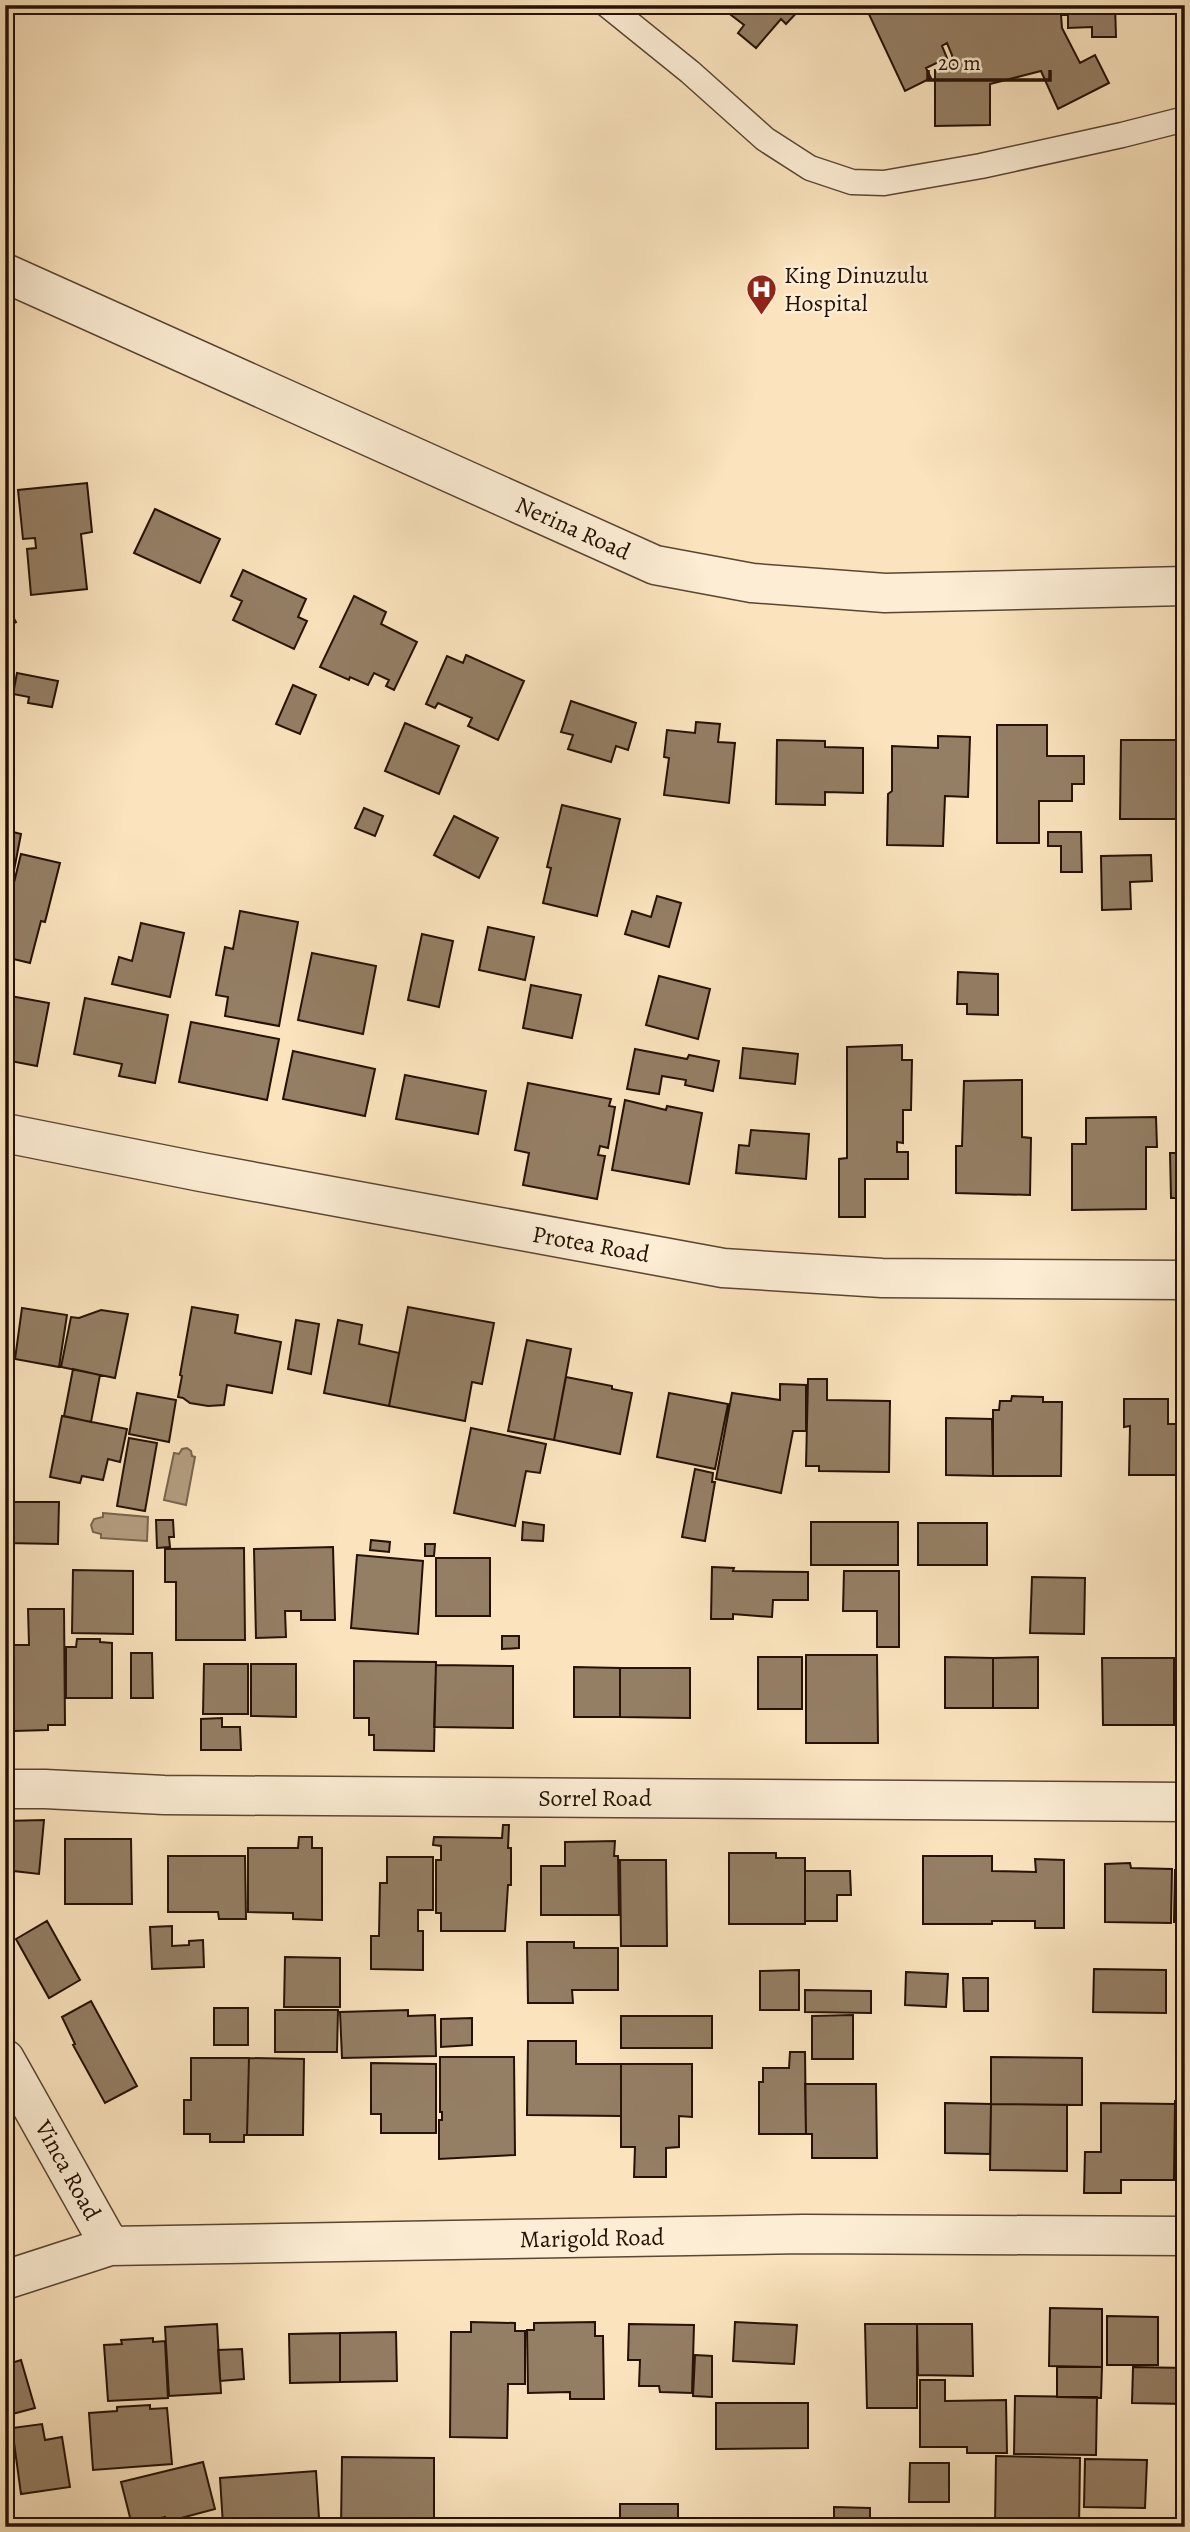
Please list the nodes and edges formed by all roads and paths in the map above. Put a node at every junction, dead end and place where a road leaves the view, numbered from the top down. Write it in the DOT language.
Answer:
graph roads {
  1 [pos="607,5"];
  2 [pos="1185,119"];
  3 [pos="5,273"];
  4 [pos="1185,586"];
  5 [pos="5,1133"];
  6 [pos="1185,1280"];
  7 [pos="5,1789"];
  8 [pos="1185,1802"];
  9 [pos="5,2059"];
  10 [pos="1185,2236"];
  11 [pos="110,2246"];
  12 [pos="5,2280"];
  1 -- 2 [label="lane"];
  3 -- 4 [label="street, Nerina Road"];
  5 -- 6 [label="street, Protea Road"];
  7 -- 8 [label="street, Sorrel Road"];
  9 -- 11 [label="street, Vinca Road"];
  10 -- 11 [label="street, Marigold Road"];
  11 -- 12 [label="street, Marigold Road"];
}
